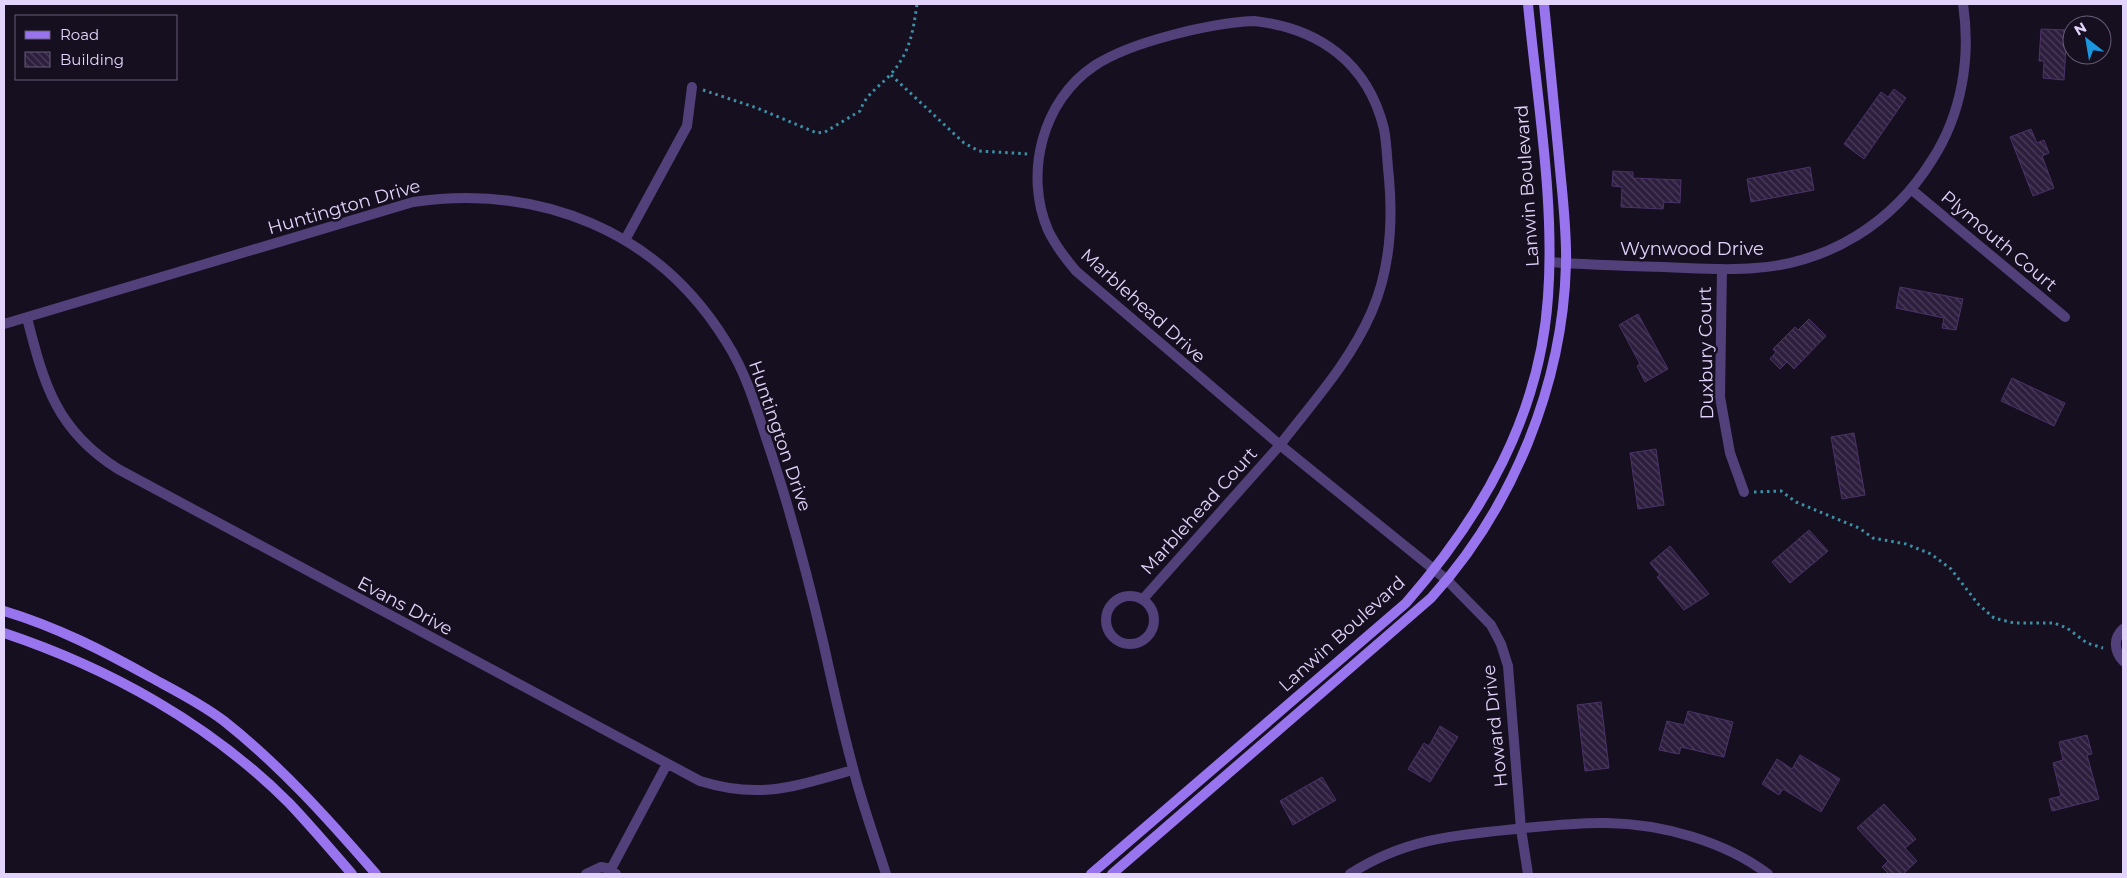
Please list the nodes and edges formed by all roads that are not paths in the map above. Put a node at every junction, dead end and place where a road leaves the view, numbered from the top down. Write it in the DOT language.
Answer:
graph roads {
  1 [pos="1528,4"];
  2 [pos="1544,4"];
  3 [pos="1963,4"];
  4 [pos="692,87"];
  5 [pos="1912,190"];
  6 [pos="625,240"];
  7 [pos="1550,262"];
  8 [pos="1566,263"];
  9 [pos="1722,269"];
  10 [pos="2065,317"];
  11 [pos="27,318"];
  12 [pos="4,324"];
  13 [pos="1280,445"];
  14 [pos="1744,492"];
  15 [pos="1435,569"];
  16 [pos="1447,580"];
  17 [pos="1143,599"];
  18 [pos="4,611"];
  19 [pos="2123,629"];
  20 [pos="4,633"];
  21 [pos="2123,661"];
  22 [pos="667,764"];
  23 [pos="853,770"];
  24 [pos="1521,829"];
  25 [pos="613,872"];
  26 [pos="352,874"];
  27 [pos="376,874"];
  28 [pos="586,874"];
  29 [pos="886,874"];
  30 [pos="1091,874"];
  31 [pos="1112,874"];
  32 [pos="1350,874"];
  33 [pos="1528,874"];
  34 [pos="1768,874"];
  1 -- 7 [label="street, Lanwin Boulevard"];
  2 -- 8 [label="street, Lanwin Boulevard"];
  3 -- 5 [label="street, Wynwood Drive"];
  4 -- 6 [label="street"];
  5 -- 9 [label="street, Wynwood Drive"];
  5 -- 10 [label="street, Plymouth Court"];
  6 -- 11 [label="street, Huntington Drive"];
  6 -- 23 [label="street, Huntington Drive"];
  7 -- 8 [label="street, Wynwood Drive"];
  7 -- 15 [label="street, Lanwin Boulevard"];
  8 -- 9 [label="street, Wynwood Drive"];
  8 -- 16 [label="street, Lanwin Boulevard"];
  9 -- 14 [label="street, Duxbury Court"];
  11 -- 12 [label="street, Huntington Drive"];
  11 -- 22 [label="street, Evans Drive"];
  13 -- 13 [label="street, Marblehead Drive"];
  13 -- 15 [label="street, Marblehead Drive"];
  13 -- 17 [label="street, Marblehead Court"];
  15 -- 16 [label="street, Howard Drive"];
  15 -- 30 [label="street, Lanwin Boulevard"];
  16 -- 24 [label="street, Howard Drive"];
  16 -- 31 [label="street, Lanwin Boulevard"];
  17 -- 17 [label="street, Marblehead Court"];
  18 -- 27 [label="street"];
  19 -- 21 [label="street"];
  20 -- 26 [label="street"];
  22 -- 23 [label="street, Evans Drive"];
  22 -- 25 [label="street"];
  23 -- 29 [label="street, Huntington Drive"];
  24 -- 32 [label="street"];
  24 -- 33 [label="street, Howard Drive"];
  24 -- 34 [label="street"];
  25 -- 28 [label="street"];
}
